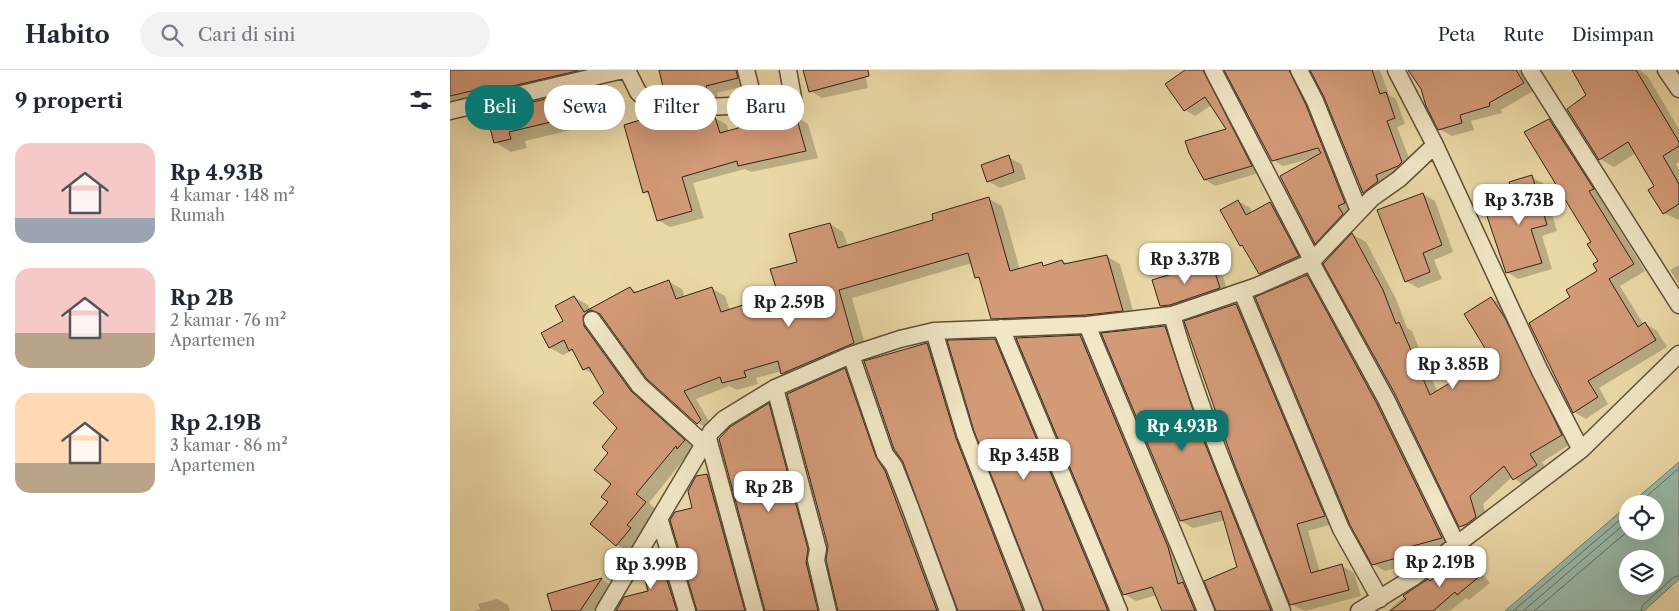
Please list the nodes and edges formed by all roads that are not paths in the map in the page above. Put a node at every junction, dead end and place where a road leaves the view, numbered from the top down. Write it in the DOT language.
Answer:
graph roads {
  1 [pos="625,70"];
  2 [pos="746,70"];
  3 [pos="788,70"];
  4 [pos="1213,70"];
  5 [pos="1299,70"];
  6 [pos="1396,70"];
  7 [pos="1530,70"];
  8 [pos="1666,70"];
  9 [pos="750,85"];
  10 [pos="791,85"];
  11 [pos="1679,89"];
  12 [pos="727,106"];
  13 [pos="450,111"];
  14 [pos="1435,144"];
  15 [pos="1359,211"];
  16 [pos="1312,261"];
  17 [pos="1242,292"];
  18 [pos="1679,305"];
  19 [pos="1172,315"];
  20 [pos="592,320"];
  21 [pos="1087,325"];
  22 [pos="1001,328"];
  23 [pos="934,331"];
  24 [pos="1679,354"];
  25 [pos="851,356"];
  26 [pos="775,388"];
  27 [pos="706,441"];
  28 [pos="1581,450"];
  29 [pos="660,521"];
  30 [pos="1457,545"];
  31 [pos="1380,599"];
  32 [pos="607,608"];
  33 [pos="687,611"];
  34 [pos="755,611"];
  35 [pos="828,611"];
  36 [pos="948,611"];
  37 [pos="1034,611"];
  38 [pos="1119,611"];
  39 [pos="1206,611"];
  40 [pos="1282,611"];
  41 [pos="1359,611"];
  1 -- 12 [label="street"];
  1 -- 13 [label="street"];
  2 -- 9 [label="street"];
  3 -- 10 [label="street"];
  4 -- 16 [label="street"];
  5 -- 15 [label="street"];
  6 -- 14 [label="street"];
  7 -- 18 [label="street"];
  8 -- 11 [label="street"];
  14 -- 15 [label="street"];
  14 -- 28 [label="street"];
  15 -- 16 [label="street"];
  16 -- 17 [label="street"];
  16 -- 30 [label="street"];
  17 -- 19 [label="street"];
  17 -- 31 [label="street"];
  19 -- 21 [label="street"];
  19 -- 40 [label="street"];
  20 -- 27 [label="street"];
  21 -- 22 [label="street"];
  21 -- 39 [label="street"];
  22 -- 23 [label="street"];
  22 -- 38 [label="street"];
  23 -- 25 [label="street"];
  23 -- 37 [label="street"];
  24 -- 28 [label="street"];
  25 -- 26 [label="street"];
  25 -- 36 [label="street"];
  26 -- 27 [label="street"];
  26 -- 35 [label="street"];
  27 -- 29 [label="street"];
  27 -- 34 [label="street"];
  28 -- 30 [label="street"];
  29 -- 32 [label="street"];
  29 -- 33 [label="street"];
  30 -- 31 [label="street"];
  31 -- 41 [label="street"];
}
